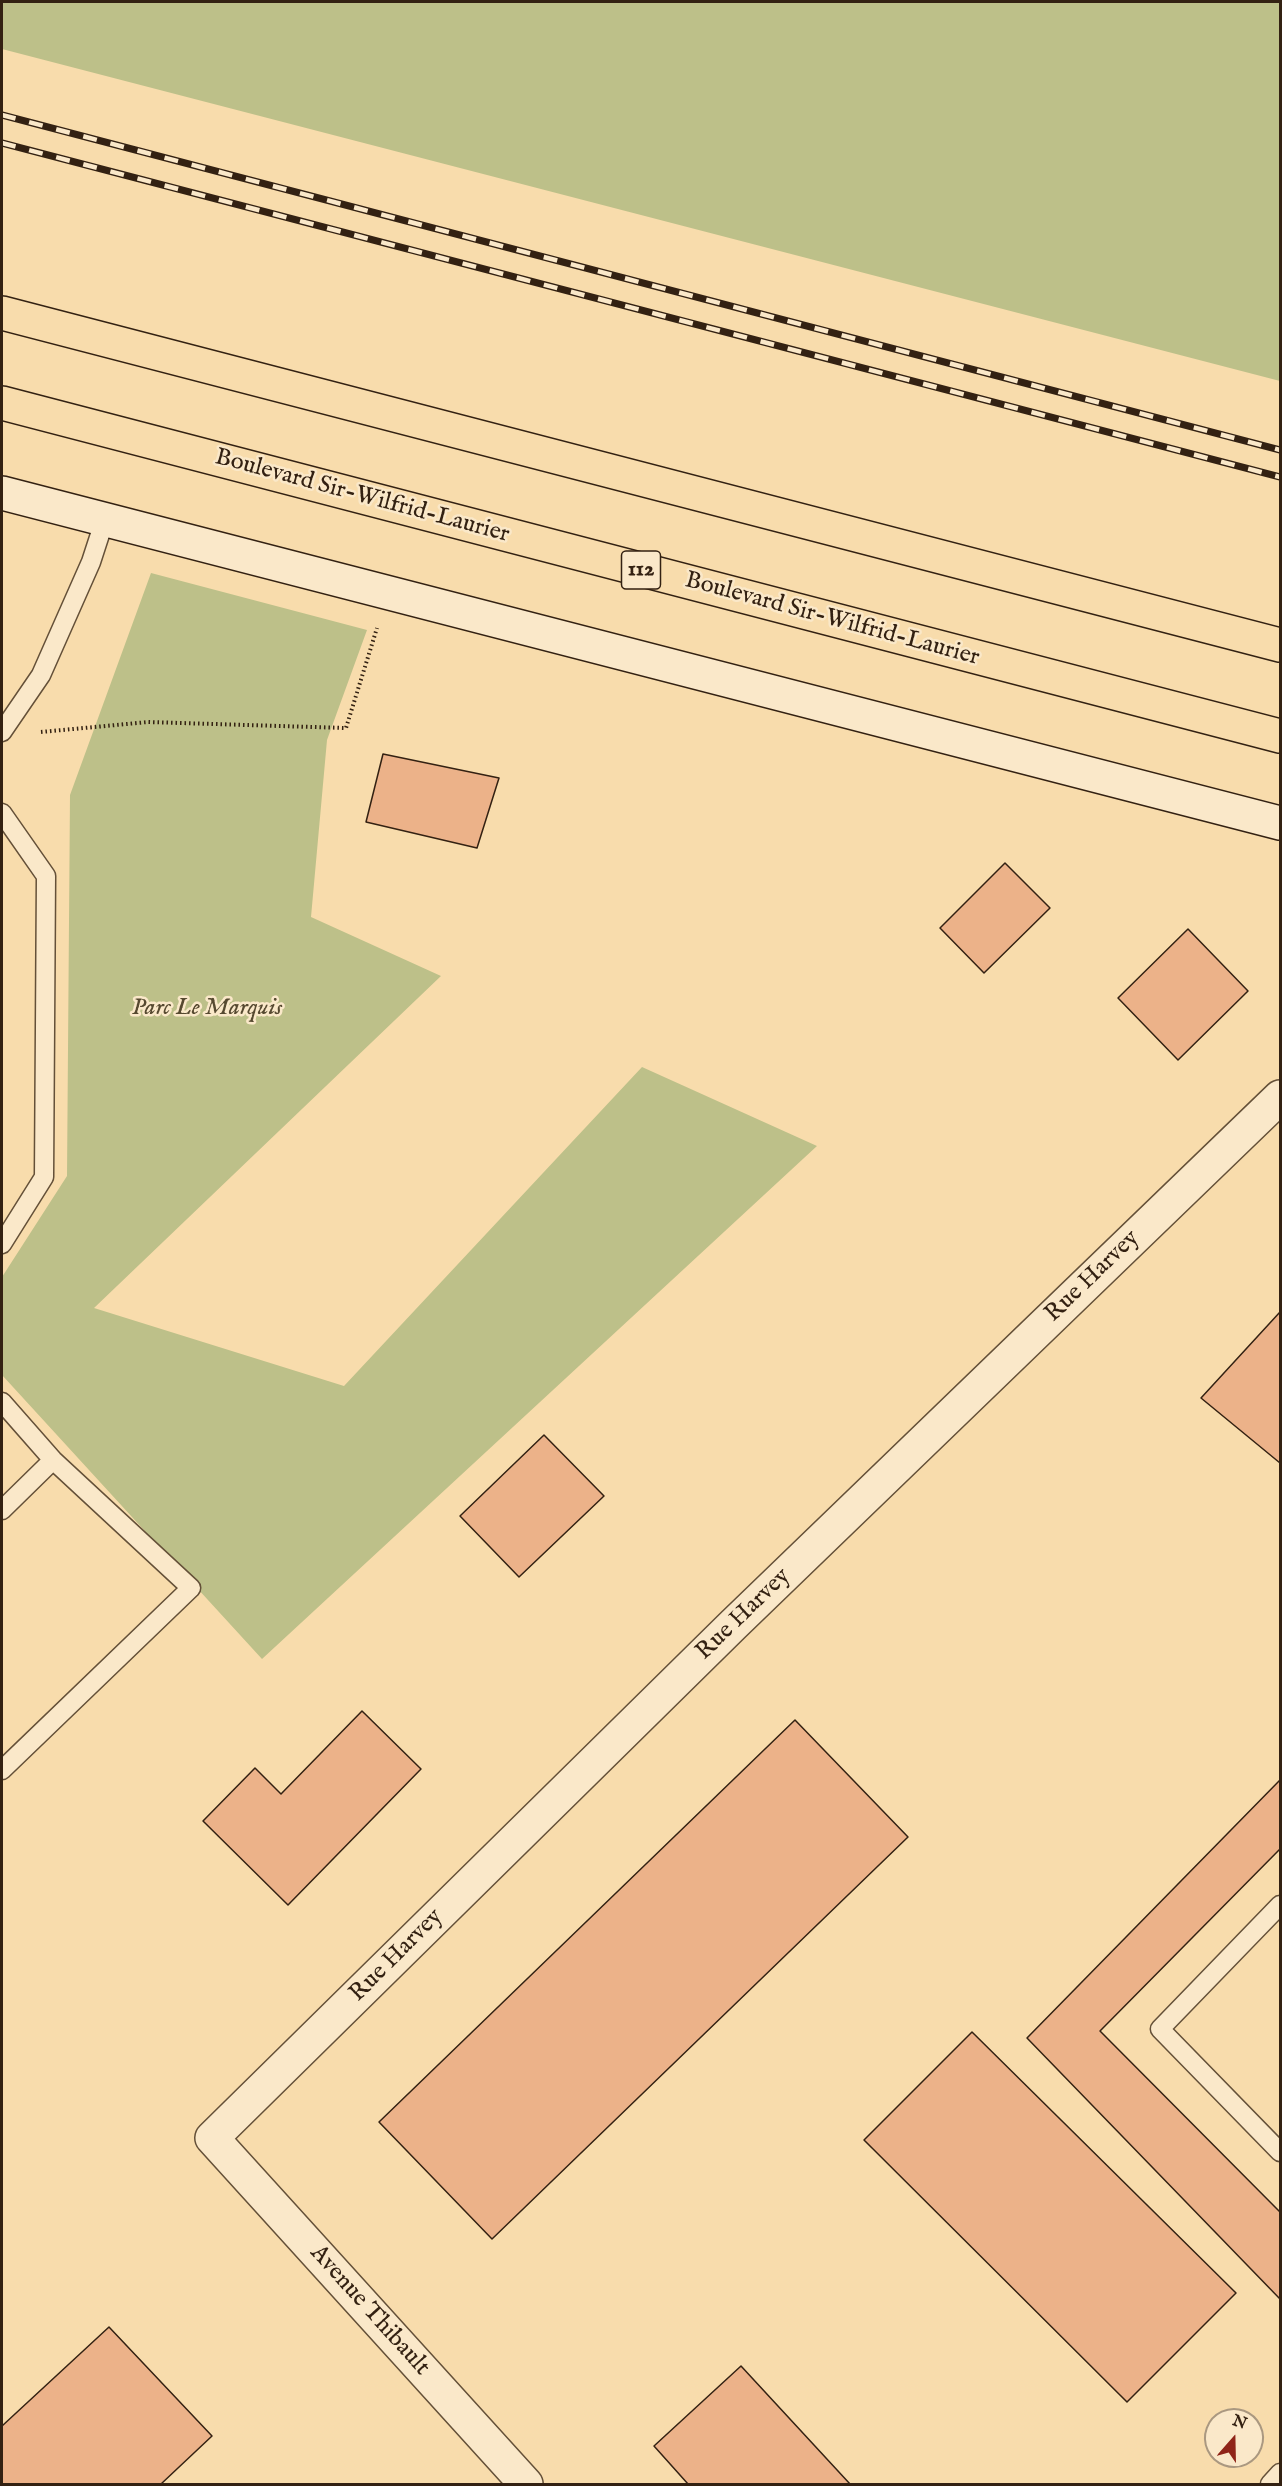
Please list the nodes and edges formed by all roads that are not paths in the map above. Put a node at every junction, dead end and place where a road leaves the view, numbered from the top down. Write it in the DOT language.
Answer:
graph roads {
  1 [pos="2,313"];
  2 [pos="2,403"];
  3 [pos="2,493"];
  4 [pos="105,519"];
  5 [pos="1281,645"];
  6 [pos="2,732"];
  7 [pos="1281,736"];
  8 [pos="2,813"];
  9 [pos="1281,823"];
  10 [pos="1281,1097"];
  11 [pos="2,1244"];
  12 [pos="2,1402"];
  13 [pos="53,1460"];
  14 [pos="2,1510"];
  15 [pos="2,1770"];
  16 [pos="1281,1905"];
  17 [pos="212,2138"];
  18 [pos="1281,2152"];
  19 [pos="1281,2474"];
  20 [pos="526,2484"];
  21 [pos="1270,2484"];
  1 -- 5 [label="highway"];
  2 -- 7 [label="highway, Boulevard Sir-Wilfrid-Laurier / 112"];
  3 -- 4 [label="street"];
  4 -- 6 [label="lane"];
  4 -- 9 [label="street"];
  8 -- 11 [label="lane"];
  10 -- 17 [label="street, Rue Harvey"];
  12 -- 13 [label="lane"];
  13 -- 14 [label="lane"];
  13 -- 15 [label="lane"];
  16 -- 18 [label="lane"];
  17 -- 20 [label="street, Avenue Thibault"];
  19 -- 21 [label="lane"];
}
